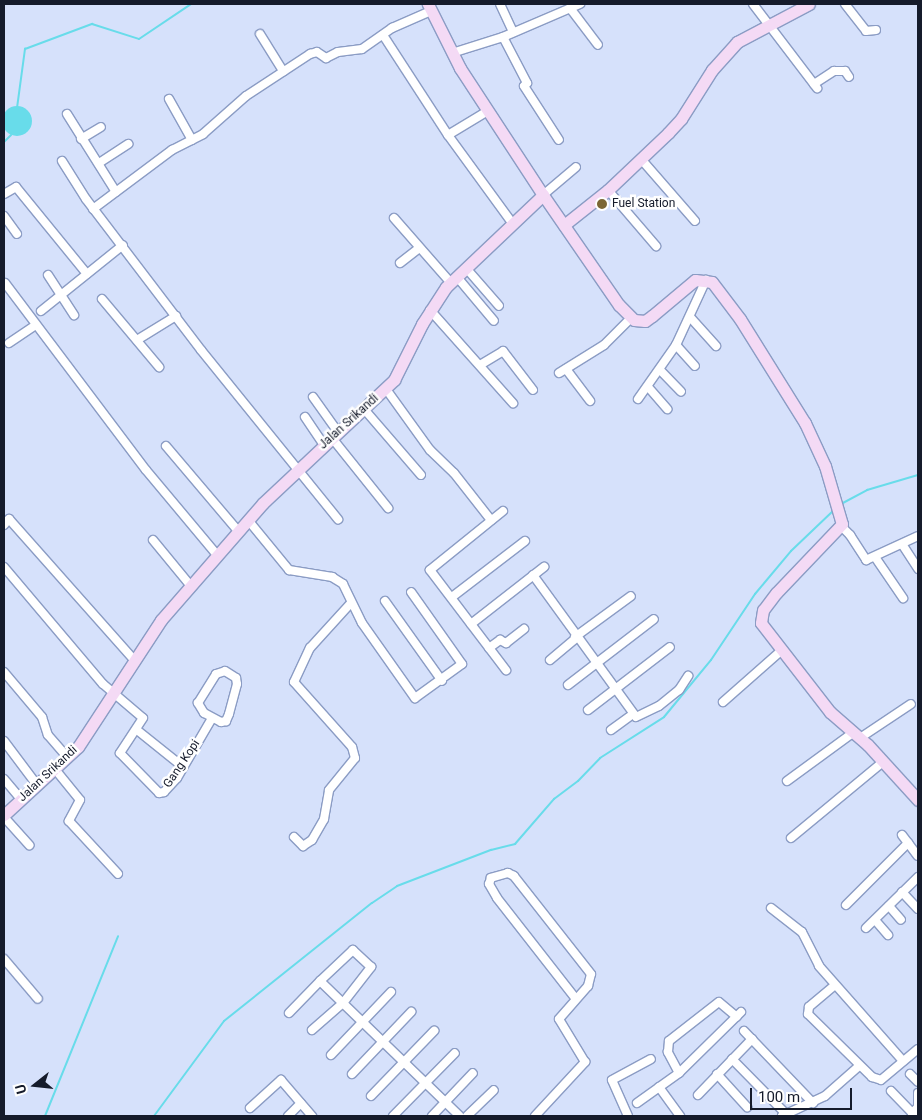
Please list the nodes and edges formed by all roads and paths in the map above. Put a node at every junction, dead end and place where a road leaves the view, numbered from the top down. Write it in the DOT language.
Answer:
graph roads {
  1 [pos="500,4"];
  2 [pos="580,4"];
  3 [pos="753,4"];
  4 [pos="809,4"];
  5 [pos="845,4"];
  6 [pos="430,7"];
  7 [pos="570,8"];
  8 [pos="768,24"];
  9 [pos="876,30"];
  10 [pos="513,32"];
  11 [pos="260,34"];
  12 [pos="383,35"];
  13 [pos="503,37"];
  14 [pos="598,45"];
  15 [pos="452,52"];
  16 [pos="283,71"];
  17 [pos="849,77"];
  18 [pos="169,98"];
  19 [pos="486,112"];
  20 [pos="67,114"];
  21 [pos="101,127"];
  22 [pos="448,135"];
  23 [pos="81,139"];
  24 [pos="192,140"];
  25 [pos="559,140"];
  26 [pos="128,144"];
  27 [pos="641,159"];
  28 [pos="62,161"];
  29 [pos="99,163"];
  30 [pos="576,167"];
  31 [pos="608,190"];
  32 [pos="116,192"];
  33 [pos="4,194"];
  34 [pos="542,195"];
  35 [pos="90,204"];
  36 [pos="4,216"];
  37 [pos="394,218"];
  38 [pos="695,221"];
  39 [pos="513,224"];
  40 [pos="564,225"];
  41 [pos="17,234"];
  42 [pos="123,245"];
  43 [pos="656,246"];
  44 [pos="419,248"];
  45 [pos="400,263"];
  46 [pos="466,268"];
  47 [pos="87,274"];
  48 [pos="48,275"];
  49 [pos="454,280"];
  50 [pos="706,280"];
  51 [pos="4,283"];
  52 [pos="61,296"];
  53 [pos="102,299"];
  54 [pos="499,306"];
  55 [pos="41,310"];
  56 [pos="430,310"];
  57 [pos="74,315"];
  58 [pos="176,316"];
  59 [pos="690,317"];
  60 [pos="631,318"];
  61 [pos="494,321"];
  62 [pos="34,326"];
  63 [pos="137,340"];
  64 [pos="9,343"];
  65 [pos="676,345"];
  66 [pos="716,346"];
  67 [pos="480,364"];
  68 [pos="695,366"];
  69 [pos="159,367"];
  70 [pos="660,370"];
  71 [pos="386,388"];
  72 [pos="649,388"];
  73 [pos="533,390"];
  74 [pos="681,392"];
  75 [pos="313,397"];
  76 [pos="638,400"];
  77 [pos="590,401"];
  78 [pos="513,403"];
  79 [pos="364,409"];
  80 [pos="667,409"];
  81 [pos="305,417"];
  82 [pos="331,438"];
  83 [pos="166,446"];
  84 [pos="297,469"];
  85 [pos="421,475"];
  86 [pos="388,508"];
  87 [pos="502,511"];
  88 [pos="248,520"];
  89 [pos="338,520"];
  90 [pos="491,520"];
  91 [pos="841,521"];
  92 [pos="4,525"];
  93 [pos="238,531"];
  94 [pos="918,536"];
  95 [pos="153,540"];
  96 [pos="525,541"];
  97 [pos="902,544"];
  98 [pos="217,555"];
  99 [pos="875,557"];
  100 [pos="4,567"];
  101 [pos="544,567"];
  102 [pos="918,569"];
  103 [pos="534,575"];
  104 [pos="190,585"];
  105 [pos="410,592"];
  106 [pos="631,596"];
  107 [pos="452,597"];
  108 [pos="903,598"];
  109 [pos="385,601"];
  110 [pos="351,603"];
  111 [pos="654,619"];
  112 [pos="471,624"];
  113 [pos="524,629"];
  114 [pos="576,638"];
  115 [pos="670,647"];
  116 [pos="489,648"];
  117 [pos="782,650"];
  118 [pos="550,660"];
  119 [pos="136,662"];
  120 [pos="596,664"];
  121 [pos="506,670"];
  122 [pos="4,672"];
  123 [pos="688,676"];
  124 [pos="442,681"];
  125 [pos="568,685"];
  126 [pos="615,689"];
  127 [pos="113,694"];
  128 [pos="723,702"];
  129 [pos="911,704"];
  130 [pos="588,710"];
  131 [pos="633,714"];
  132 [pos="212,718"];
  133 [pos="137,730"];
  134 [pos="611,730"];
  135 [pos="857,735"];
  136 [pos="4,741"];
  137 [pos="67,757"];
  138 [pos="883,762"];
  139 [pos="183,767"];
  140 [pos="54,768"];
  141 [pos="4,779"];
  142 [pos="787,782"];
  143 [pos="37,785"];
  144 [pos="21,799"];
  145 [pos="918,800"];
  146 [pos="4,816"];
  147 [pos="902,834"];
  148 [pos="294,837"];
  149 [pos="791,838"];
  150 [pos="908,843"];
  151 [pos="29,845"];
  152 [pos="918,856"];
  153 [pos="118,874"];
  154 [pos="918,877"];
  155 [pos="902,892"];
  156 [pos="846,905"];
  157 [pos="889,906"];
  158 [pos="771,908"];
  159 [pos="918,909"];
  160 [pos="875,920"];
  161 [pos="901,920"];
  162 [pos="866,928"];
  163 [pos="888,935"];
  164 [pos="4,960"];
  165 [pos="320,981"];
  166 [pos="835,985"];
  167 [pos="391,992"];
  168 [pos="575,998"];
  169 [pos="38,999"];
  170 [pos="343,1003"];
  171 [pos="411,1012"];
  172 [pos="289,1013"];
  173 [pos="362,1022"];
  174 [pos="312,1030"];
  175 [pos="434,1031"];
  176 [pos="744,1031"];
  177 [pos="752,1039"];
  178 [pos="383,1044"];
  179 [pos="918,1049"];
  180 [pos="455,1053"];
  181 [pos="331,1055"];
  182 [pos="651,1059"];
  183 [pos="732,1059"];
  184 [pos="903,1061"];
  185 [pos="404,1062"];
  186 [pos="859,1066"];
  187 [pos="473,1073"];
  188 [pos="679,1073"];
  189 [pos="352,1074"];
  190 [pos="717,1074"];
  191 [pos="910,1074"];
  192 [pos="918,1082"];
  193 [pos="425,1083"];
  194 [pos="659,1087"];
  195 [pos="494,1090"];
  196 [pos="892,1091"];
  197 [pos="918,1093"];
  198 [pos="698,1095"];
  199 [pos="371,1096"];
  200 [pos="445,1102"];
  201 [pos="301,1103"];
  202 [pos="637,1103"];
  203 [pos="812,1103"];
  204 [pos="747,1107"];
  205 [pos="250,1108"];
  206 [pos="917,1110"];
  207 [pos="676,1115"];
  208 [pos="784,1115"];
  209 [pos="288,1116"];
  210 [pos="312,1116"];
  211 [pos="393,1116"];
  212 [pos="432,1116"];
  213 [pos="460,1116"];
  214 [pos="467,1116"];
  215 [pos="535,1116"];
  216 [pos="625,1116"];
  1 -- 10 [label="street"];
  2 -- 7 [label="street"];
  3 -- 8 [label="street"];
  4 -- 8 [label="street"];
  5 -- 9 [label="street"];
  6 -- 12 [label="street"];
  6 -- 15 [label="street"];
  7 -- 10 [label="street"];
  7 -- 14 [label="street"];
  8 -- 17 [label="street"];
  8 -- 27 [label="street"];
  10 -- 13 [label="street"];
  11 -- 16 [label="street"];
  12 -- 16 [label="street"];
  12 -- 22 [label="street"];
  13 -- 15 [label="street"];
  13 -- 25 [label="street"];
  15 -- 19 [label="street"];
  16 -- 24 [label="street"];
  18 -- 24 [label="street"];
  19 -- 22 [label="street"];
  19 -- 34 [label="street"];
  20 -- 23 [label="street"];
  21 -- 23 [label="street"];
  22 -- 39 [label="street"];
  23 -- 29 [label="street"];
  24 -- 32 [label="street"];
  26 -- 29 [label="street"];
  27 -- 31 [label="street"];
  27 -- 38 [label="street"];
  28 -- 35 [label="street"];
  29 -- 32 [label="street"];
  30 -- 34 [label="street"];
  31 -- 40 [label="street"];
  31 -- 43 [label="street"];
  32 -- 35 [label="street"];
  33 -- 47 [label="street"];
  34 -- 39 [label="street, Jalan Srikandi"];
  34 -- 40 [label="street"];
  35 -- 42 [label="street"];
  36 -- 41 [label="street"];
  37 -- 44 [label="street"];
  39 -- 46 [label="street, Jalan Srikandi"];
  40 -- 60 [label="street"];
  42 -- 47 [label="street"];
  42 -- 58 [label="street"];
  44 -- 45 [label="street"];
  44 -- 49 [label="street"];
  46 -- 49 [label="street, Jalan Srikandi"];
  46 -- 54 [label="street"];
  47 -- 52 [label="street"];
  48 -- 52 [label="street"];
  49 -- 56 [label="street, Jalan Srikandi"];
  49 -- 61 [label="street"];
  50 -- 59 [label="street"];
  50 -- 60 [label="street"];
  50 -- 91 [label="street"];
  51 -- 62 [label="street"];
  52 -- 55 [label="street"];
  52 -- 57 [label="street"];
  53 -- 63 [label="street"];
  56 -- 67 [label="street"];
  56 -- 71 [label="street, Jalan Srikandi"];
  58 -- 63 [label="street"];
  58 -- 84 [label="street"];
  59 -- 65 [label="street"];
  59 -- 66 [label="street"];
  60 -- 77 [label="street"];
  62 -- 64 [label="street"];
  62 -- 98 [label="street"];
  63 -- 69 [label="street"];
  65 -- 68 [label="street"];
  65 -- 70 [label="street"];
  67 -- 73 [label="street"];
  67 -- 78 [label="street"];
  70 -- 72 [label="street"];
  70 -- 74 [label="street"];
  71 -- 79 [label="street, Jalan Srikandi"];
  71 -- 90 [label="street"];
  72 -- 76 [label="street"];
  72 -- 80 [label="street"];
  75 -- 82 [label="street"];
  79 -- 82 [label="street, Jalan Srikandi"];
  79 -- 85 [label="street"];
  81 -- 82 [label="street"];
  82 -- 84 [label="street, Jalan Srikandi"];
  82 -- 86 [label="street"];
  83 -- 93 [label="street"];
  84 -- 88 [label="street, Jalan Srikandi"];
  84 -- 89 [label="street"];
  87 -- 90 [label="street"];
  88 -- 93 [label="street, Jalan Srikandi"];
  88 -- 110 [label="street"];
  90 -- 107 [label="street"];
  91 -- 99 [label="street"];
  91 -- 117 [label="street"];
  92 -- 119 [label="street"];
  93 -- 98 [label="street, Jalan Srikandi"];
  94 -- 97 [label="street"];
  95 -- 104 [label="street"];
  96 -- 107 [label="street"];
  97 -- 99 [label="street"];
  97 -- 102 [label="street"];
  98 -- 104 [label="street, Jalan Srikandi"];
  99 -- 108 [label="street"];
  100 -- 127 [label="street"];
  101 -- 103 [label="street"];
  103 -- 112 [label="street"];
  103 -- 114 [label="street"];
  104 -- 119 [label="street, Jalan Srikandi"];
  105 -- 124 [label="street"];
  106 -- 114 [label="street"];
  107 -- 112 [label="street"];
  109 -- 124 [label="street"];
  110 -- 124 [label="street"];
  110 -- 148 [label="street"];
  111 -- 120 [label="street"];
  112 -- 116 [label="street"];
  113 -- 116 [label="street"];
  114 -- 118 [label="street"];
  114 -- 120 [label="street"];
  115 -- 126 [label="street"];
  116 -- 121 [label="street"];
  117 -- 128 [label="street"];
  117 -- 135 [label="street"];
  119 -- 127 [label="street, Jalan Srikandi"];
  120 -- 125 [label="street"];
  120 -- 126 [label="street"];
  122 -- 137 [label="street"];
  123 -- 131 [label="street"];
  126 -- 130 [label="street"];
  126 -- 131 [label="street"];
  127 -- 133 [label="street"];
  127 -- 137 [label="street, Jalan Srikandi"];
  129 -- 135 [label="street"];
  131 -- 134 [label="street"];
  132 -- 132 [label="street"];
  132 -- 139 [label="street, Gang Kopi"];
  133 -- 139 [label="street"];
  133 -- 139 [label="street, Gang Kopi"];
  135 -- 138 [label="street"];
  135 -- 142 [label="street"];
  136 -- 143 [label="street"];
  137 -- 140 [label="street, Jalan Srikandi"];
  138 -- 145 [label="street"];
  138 -- 149 [label="street"];
  140 -- 143 [label="street, Jalan Srikandi"];
  140 -- 153 [label="street"];
  141 -- 144 [label="street"];
  143 -- 144 [label="street, Jalan Srikandi"];
  144 -- 146 [label="street, Jalan Srikandi"];
  146 -- 151 [label="street"];
  147 -- 150 [label="street"];
  150 -- 152 [label="street"];
  150 -- 156 [label="street"];
  154 -- 155 [label="street"];
  155 -- 157 [label="street"];
  155 -- 159 [label="street"];
  157 -- 160 [label="street"];
  157 -- 161 [label="street"];
  158 -- 166 [label="street"];
  160 -- 162 [label="street"];
  160 -- 163 [label="street"];
  164 -- 169 [label="street"];
  165 -- 170 [label="street"];
  165 -- 170 [label="street"];
  165 -- 172 [label="street"];
  166 -- 184 [label="street"];
  166 -- 186 [label="street"];
  167 -- 173 [label="street"];
  168 -- 168 [label="street"];
  168 -- 215 [label="street"];
  170 -- 173 [label="street"];
  170 -- 174 [label="street"];
  171 -- 178 [label="street"];
  173 -- 178 [label="street"];
  173 -- 181 [label="street"];
  175 -- 185 [label="street"];
  176 -- 177 [label="street"];
  177 -- 183 [label="street"];
  177 -- 203 [label="street"];
  178 -- 185 [label="street"];
  178 -- 189 [label="street"];
  179 -- 184 [label="street"];
  180 -- 193 [label="street"];
  182 -- 216 [label="street"];
  183 -- 190 [label="street"];
  183 -- 208 [label="street"];
  184 -- 186 [label="street"];
  185 -- 193 [label="street"];
  185 -- 199 [label="street"];
  186 -- 203 [label="street"];
  187 -- 200 [label="street"];
  188 -- 188 [label="street"];
  188 -- 194 [label="street"];
  190 -- 198 [label="street"];
  190 -- 204 [label="street"];
  191 -- 192 [label="street"];
  193 -- 200 [label="street"];
  193 -- 211 [label="street"];
  194 -- 202 [label="street"];
  194 -- 207 [label="street"];
  195 -- 214 [label="street"];
  196 -- 206 [label="street"];
  197 -- 206 [label="street"];
  200 -- 212 [label="street"];
  200 -- 213 [label="street"];
  201 -- 205 [label="street"];
  201 -- 209 [label="street"];
  201 -- 210 [label="street"];
  203 -- 208 [label="street"];
}
